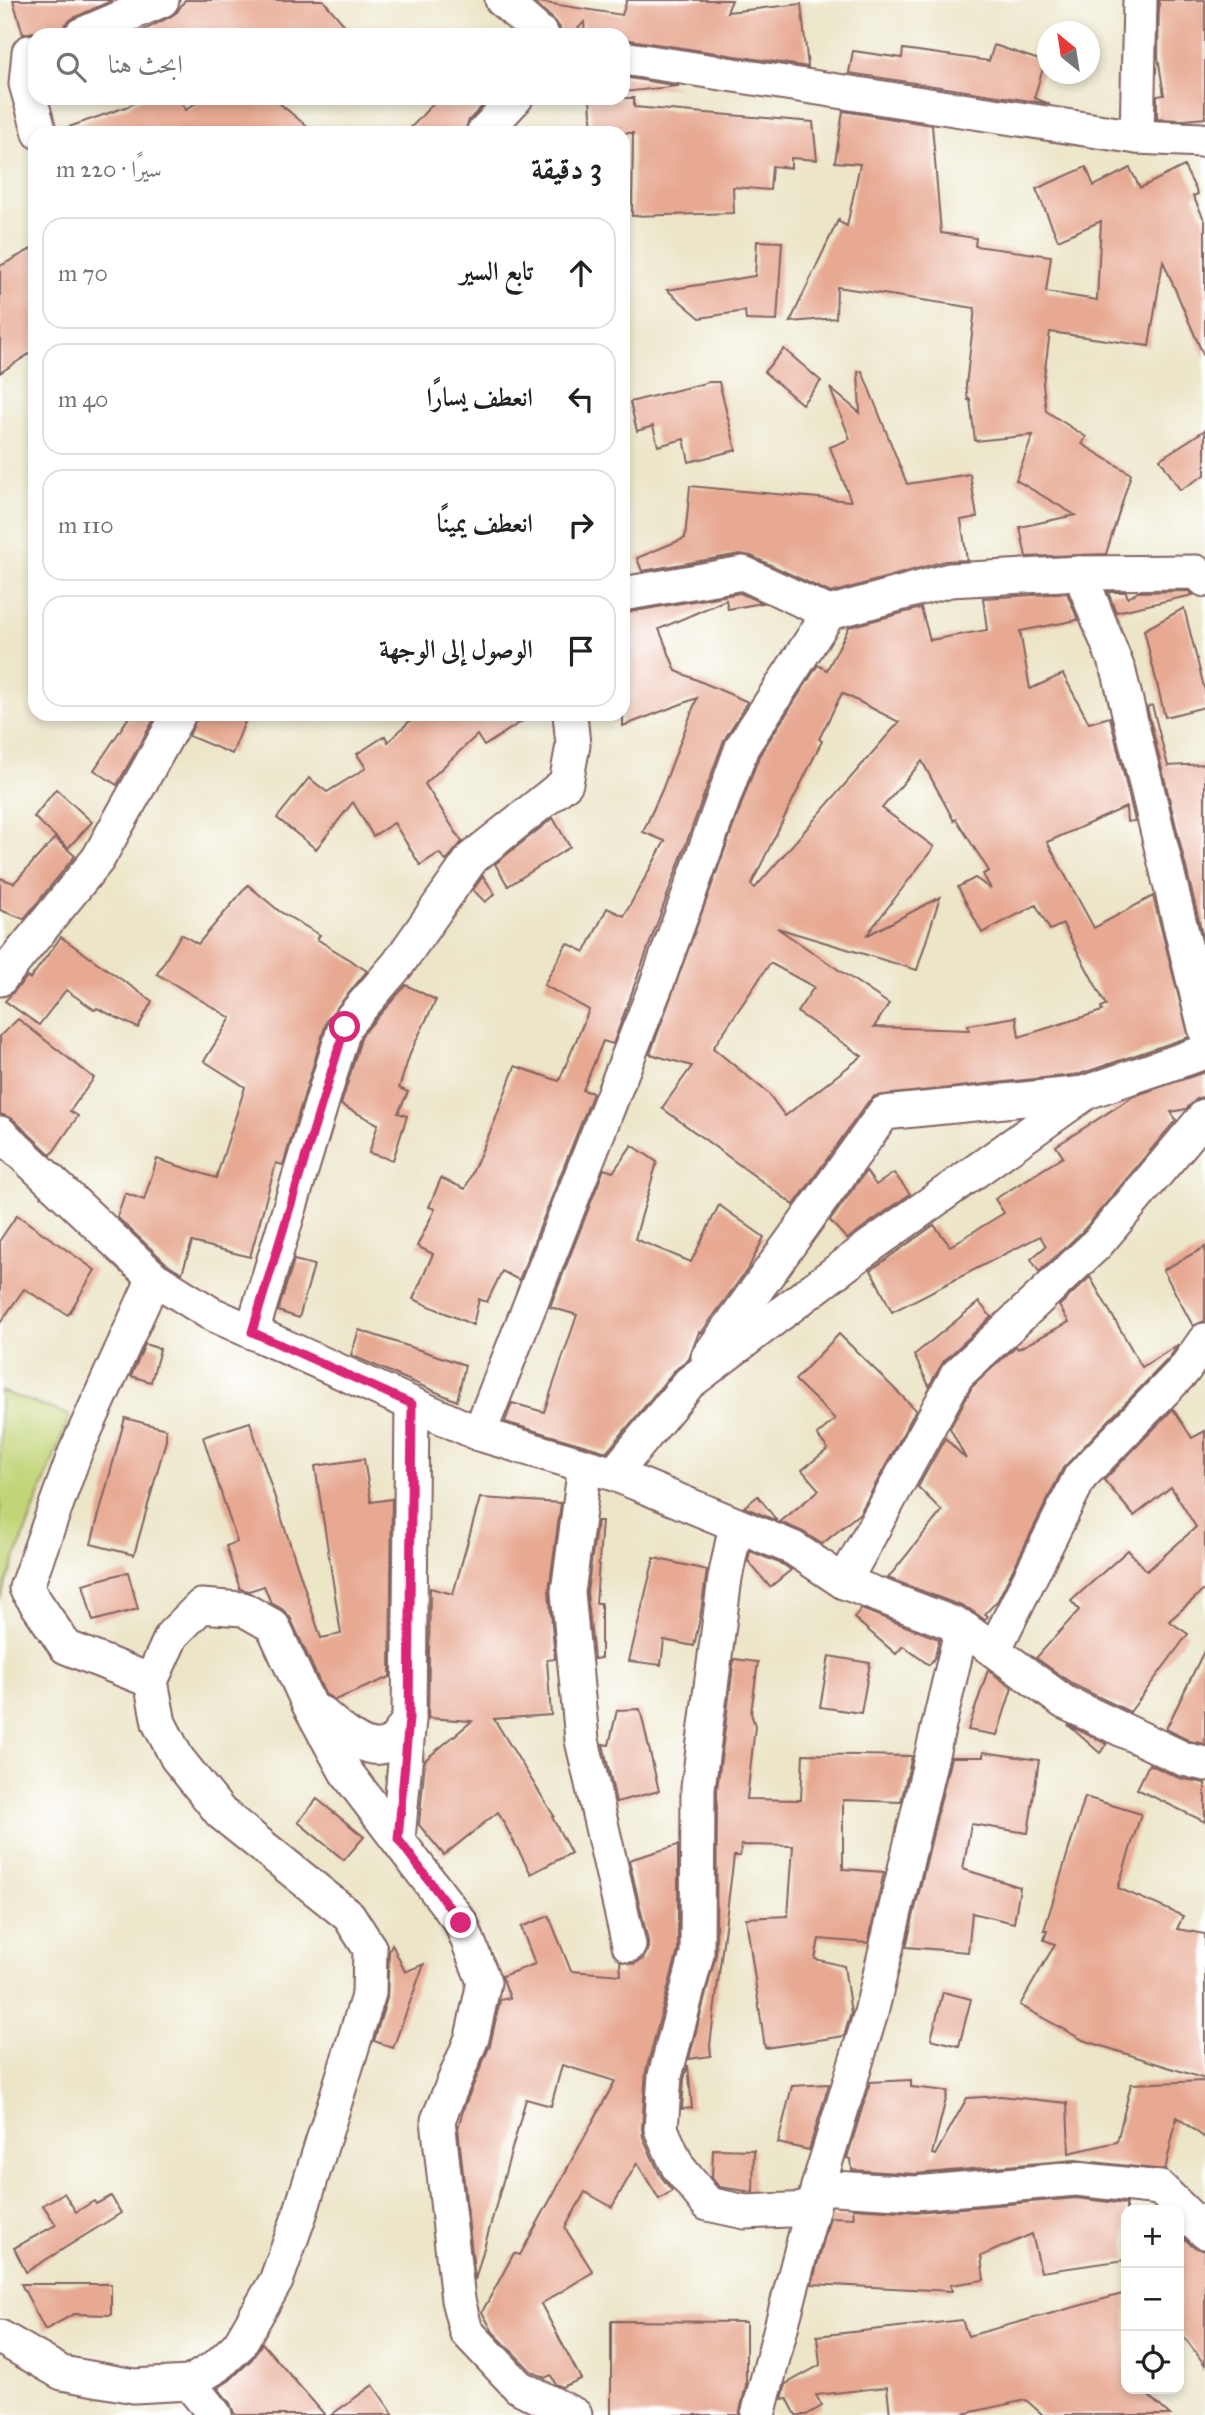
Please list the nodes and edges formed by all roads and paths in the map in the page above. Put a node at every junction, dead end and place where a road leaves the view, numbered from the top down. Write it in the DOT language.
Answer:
graph roads {
  1 [pos="162,0"];
  2 [pos="502,0"];
  3 [pos="1140,0"];
  4 [pos="97,28"];
  5 [pos="534,28"];
  6 [pos="630,59"];
  7 [pos="28,63"];
  8 [pos="28,91"];
  9 [pos="32,105"];
  10 [pos="509,105"];
  11 [pos="38,126"];
  12 [pos="490,126"];
  13 [pos="1137,137"];
  14 [pos="1204,143"];
  15 [pos="1080,573"];
  16 [pos="1205,580"];
  17 [pos="630,593"];
  18 [pos="829,613"];
  19 [pos="175,721"];
  20 [pos="571,721"];
  21 [pos="0,979"];
  22 [pos="1205,1028"];
  23 [pos="1205,1052"];
  24 [pos="1087,1093"];
  25 [pos="1205,1115"];
  26 [pos="0,1133"];
  27 [pos="154,1279"];
  28 [pos="252,1332"];
  29 [pos="1205,1340"];
  30 [pos="689,1383"];
  31 [pos="412,1404"];
  32 [pos="479,1434"];
  33 [pos="600,1470"];
  34 [pos="736,1525"];
  35 [pos="844,1582"];
  36 [pos="962,1627"];
  37 [pos="994,1650"];
  38 [pos="151,1681"];
  39 [pos="308,1703"];
  40 [pos="409,1719"];
  41 [pos="1205,1764"];
  42 [pos="398,1839"];
  43 [pos="629,1945"];
  44 [pos="815,2198"];
  45 [pos="1205,2232"];
  46 [pos="0,2337"];
  47 [pos="190,2383"];
  48 [pos="215,2415"];
  49 [pos="575,2415"];
  50 [pos="758,2415"];
  1 -- 4 [label="street"];
  2 -- 5 [label="street"];
  3 -- 13 [label="street"];
  6 -- 13 [label="street"];
  7 -- 8 [label="street"];
  9 -- 11 [label="street"];
  10 -- 12 [label="street"];
  13 -- 14 [label="street"];
  15 -- 16 [label="street"];
  15 -- 18 [label="street"];
  15 -- 22 [label="street"];
  17 -- 18 [label="street"];
  18 -- 32 [label="street"];
  19 -- 21 [label="street"];
  20 -- 28 [label="street"];
  23 -- 24 [label="street"];
  24 -- 30 [label="street"];
  24 -- 30 [label="street"];
  25 -- 35 [label="street"];
  26 -- 27 [label="street"];
  27 -- 28 [label="street"];
  27 -- 38 [label="street"];
  28 -- 31 [label="street"];
  29 -- 37 [label="street"];
  30 -- 33 [label="street"];
  31 -- 32 [label="street"];
  31 -- 40 [label="street"];
  32 -- 33 [label="street"];
  33 -- 34 [label="street"];
  33 -- 43 [label="street"];
  34 -- 35 [label="street"];
  34 -- 44 [label="street"];
  35 -- 36 [label="street"];
  36 -- 37 [label="street"];
  36 -- 44 [label="street"];
  37 -- 41 [label="street"];
  38 -- 39 [label="street"];
  38 -- 47 [label="street"];
  39 -- 40 [label="street"];
  39 -- 42 [label="street"];
  40 -- 42 [label="street"];
  42 -- 49 [label="street"];
  44 -- 45 [label="street"];
  44 -- 50 [label="street"];
  46 -- 47 [label="street"];
  47 -- 48 [label="street"];
}
